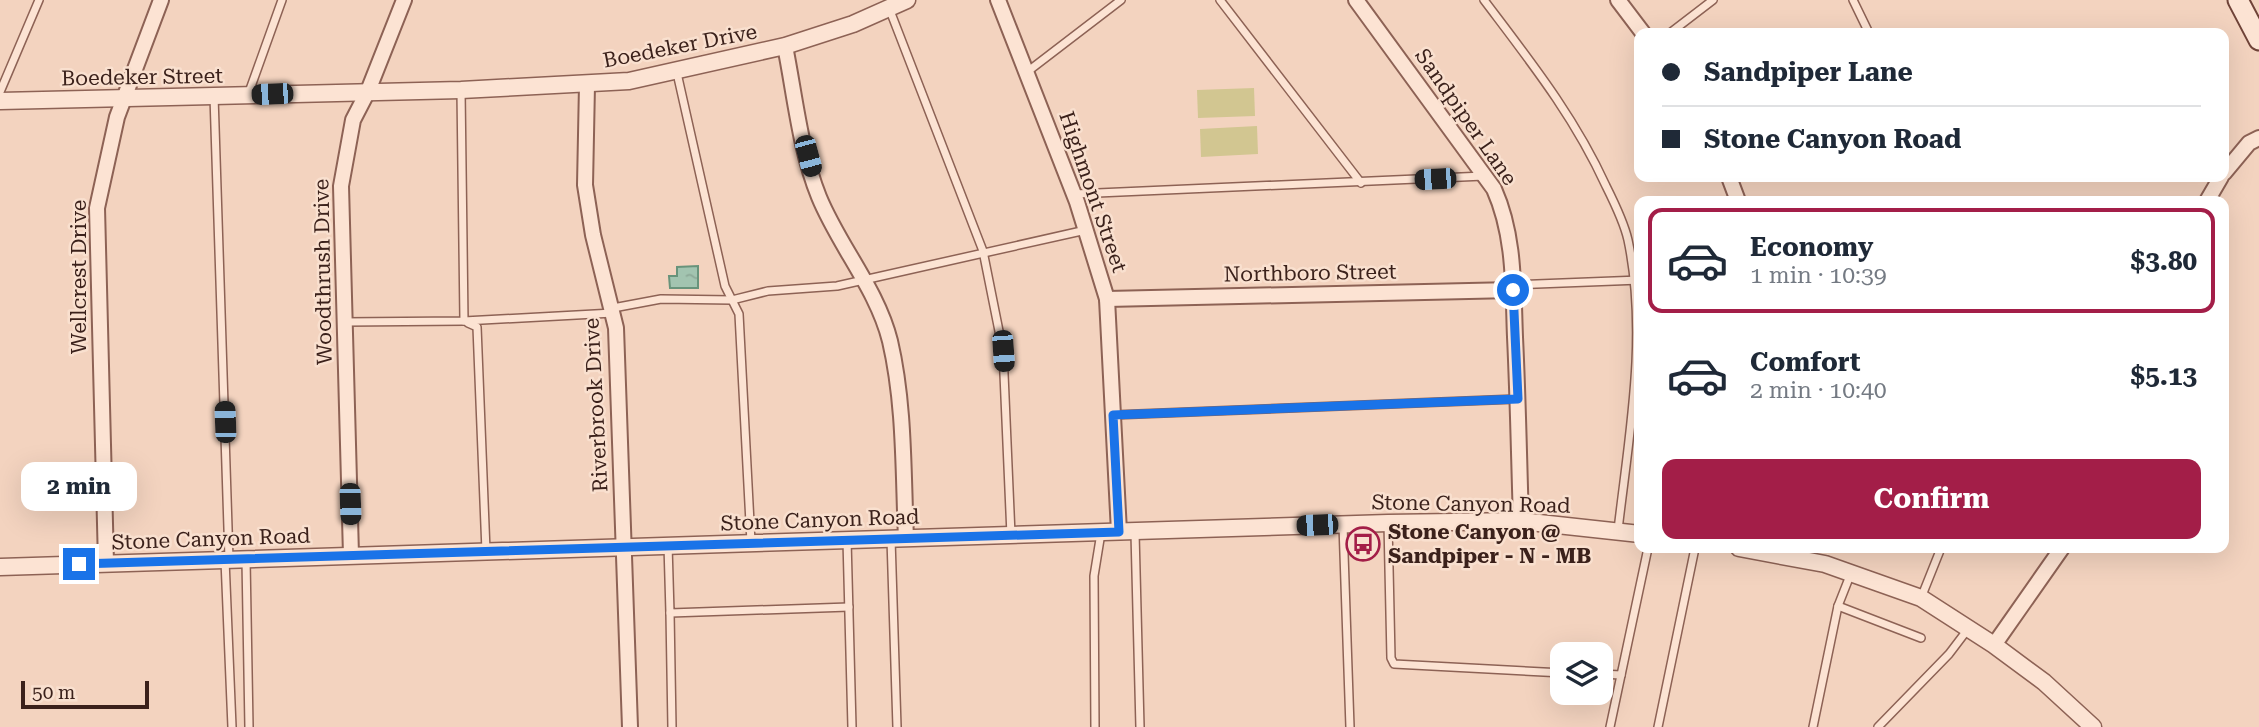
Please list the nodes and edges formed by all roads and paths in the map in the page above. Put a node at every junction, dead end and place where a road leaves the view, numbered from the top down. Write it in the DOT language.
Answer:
graph roads {
  1 [pos="39,0"];
  2 [pos="161,0"];
  3 [pos="282,0"];
  4 [pos="404,0"];
  5 [pos="907,0"];
  6 [pos="998,0"];
  7 [pos="1121,0"];
  8 [pos="1220,0"];
  9 [pos="1484,0"];
  10 [pos="1618,0"];
  11 [pos="1713,0"];
  12 [pos="1853,0"];
  13 [pos="2238,0"];
  14 [pos="1364,3"];
  15 [pos="889,8"];
  16 [pos="1639,28"];
  17 [pos="1677,28"];
  18 [pos="1867,28"];
  19 [pos="2259,40"];
  20 [pos="785,46"];
  21 [pos="1027,72"];
  22 [pos="677,73"];
  23 [pos="587,85"];
  24 [pos="461,90"];
  25 [pos="0,92"];
  26 [pos="368,92"];
  27 [pos="248,95"];
  28 [pos="214,96"];
  29 [pos="123,99"];
  30 [pos="0,101"];
  31 [pos="2259,138"];
  32 [pos="2229,167"];
  33 [pos="1485,176"];
  34 [pos="1361,183"];
  35 [pos="1075,194"];
  36 [pos="1086,230"];
  37 [pos="983,251"];
  38 [pos="1634,266"];
  39 [pos="863,279"];
  40 [pos="1634,280"];
  41 [pos="1513,287"];
  42 [pos="1107,299"];
  43 [pos="732,300"];
  44 [pos="614,311"];
  45 [pos="464,321"];
  46 [pos="345,322"];
  47 [pos="1634,391"];
  48 [pos="1518,399"];
  49 [pos="1113,415"];
  50 [pos="1521,521"];
  51 [pos="1388,523"];
  52 [pos="1343,524"];
  53 [pos="1618,531"];
  54 [pos="1119,532"];
  55 [pos="1135,532"];
  56 [pos="1101,533"];
  57 [pos="1634,533"];
  58 [pos="1011,536"];
  59 [pos="899,539"];
  60 [pos="847,540"];
  61 [pos="751,543"];
  62 [pos="668,545"];
  63 [pos="623,546"];
  64 [pos="486,551"];
  65 [pos="1647,553"];
  66 [pos="1694,553"];
  67 [pos="1769,553"];
  68 [pos="1939,553"];
  69 [pos="2058,553"];
  70 [pos="351,555"];
  71 [pos="246,558"];
  72 [pos="227,559"];
  73 [pos="106,563"];
  74 [pos="0,567"];
  75 [pos="1851,573"];
  76 [pos="1922,598"];
  77 [pos="1838,606"];
  78 [pos="849,607"];
  79 [pos="670,613"];
  80 [pos="1968,628"];
  81 [pos="1920,638"];
  82 [pos="1994,645"];
  83 [pos="1550,672"];
  84 [pos="1613,675"];
  85 [pos="1621,675"];
  86 [pos="232,727"];
  87 [pos="249,727"];
  88 [pos="630,727"];
  89 [pos="672,727"];
  90 [pos="852,727"];
  91 [pos="897,727"];
  92 [pos="1095,727"];
  93 [pos="1140,727"];
  94 [pos="1350,727"];
  95 [pos="1610,727"];
  96 [pos="1658,727"];
  97 [pos="1813,727"];
  98 [pos="1878,727"];
  99 [pos="2094,727"];
  1 -- 25 [label="lane"];
  2 -- 29 [label="street, Wellcrest Drive"];
  3 -- 27 [label="lane"];
  4 -- 26 [label="street, Woodthrush Drive"];
  5 -- 15 [label="street, Boedeker Drive"];
  6 -- 21 [label="street, Highmont Street"];
  7 -- 21 [label="lane"];
  8 -- 34 [label="lane"];
  9 -- 38 [label="lane"];
  10 -- 16 [label="street"];
  11 -- 17 [label="lane"];
  12 -- 18 [label="lane"];
  13 -- 19 [label="main road"];
  14 -- 33 [label="street, Sandpiper Lane"];
  15 -- 20 [label="street, Boedeker Drive"];
  15 -- 37 [label="lane"];
  20 -- 22 [label="street, Boedeker Drive"];
  20 -- 39 [label="street"];
  21 -- 35 [label="street, Highmont Street"];
  22 -- 23 [label="street, Boedeker Drive"];
  22 -- 43 [label="lane"];
  23 -- 24 [label="street, Boedeker Drive"];
  23 -- 44 [label="street, Riverbrook Drive"];
  24 -- 26 [label="street, Boedeker Drive"];
  24 -- 45 [label="lane"];
  26 -- 27 [label="street, Boedeker Street"];
  26 -- 46 [label="street, Woodthrush Drive"];
  27 -- 28 [label="street, Boedeker Street"];
  28 -- 29 [label="street, Boedeker Street"];
  28 -- 72 [label="lane"];
  29 -- 30 [label="street, Boedeker Street"];
  29 -- 73 [label="street, Wellcrest Drive"];
  31 -- 32 [label="street"];
  33 -- 34 [label="lane"];
  33 -- 41 [label="street, Sandpiper Lane"];
  34 -- 35 [label="lane"];
  35 -- 36 [label="street, Highmont Street"];
  36 -- 37 [label="lane"];
  36 -- 42 [label="street, Highmont Street"];
  37 -- 39 [label="lane"];
  37 -- 58 [label="lane"];
  39 -- 43 [label="lane"];
  39 -- 59 [label="street"];
  40 -- 41 [label="lane"];
  41 -- 42 [label="street, Northboro Street"];
  41 -- 48 [label="street, Sandpiper Lane"];
  42 -- 49 [label="street, Highmont Street"];
  43 -- 44 [label="lane"];
  43 -- 61 [label="lane"];
  44 -- 45 [label="lane"];
  44 -- 63 [label="street, Riverbrook Drive"];
  45 -- 46 [label="lane"];
  45 -- 64 [label="lane"];
  46 -- 70 [label="street, Woodthrush Drive"];
  47 -- 53 [label="lane"];
  48 -- 49 [label="lane"];
  48 -- 50 [label="street, Sandpiper Lane"];
  49 -- 54 [label="street, Highmont Street"];
  50 -- 51 [label="street, Stone Canyon Road"];
  50 -- 53 [label="street, Stone Canyon Road"];
  51 -- 52 [label="street, Stone Canyon Road"];
  51 -- 83 [label="lane"];
  52 -- 55 [label="street, Stone Canyon Road"];
  52 -- 94 [label="lane"];
  53 -- 57 [label="street, Stone Canyon Road"];
  54 -- 55 [label="street, Stone Canyon Road"];
  54 -- 56 [label="street, Stone Canyon Road"];
  55 -- 93 [label="lane"];
  56 -- 58 [label="street, Stone Canyon Road"];
  56 -- 92 [label="lane"];
  58 -- 59 [label="street, Stone Canyon Road"];
  59 -- 60 [label="street, Stone Canyon Road"];
  59 -- 91 [label="lane"];
  60 -- 61 [label="street, Stone Canyon Road"];
  60 -- 78 [label="lane"];
  61 -- 62 [label="street, Stone Canyon Road"];
  62 -- 63 [label="street, Stone Canyon Road"];
  62 -- 79 [label="lane"];
  63 -- 64 [label="street, Stone Canyon Road"];
  63 -- 88 [label="street, Riverbrook Drive"];
  64 -- 70 [label="street, Stone Canyon Road"];
  65 -- 85 [label="lane"];
  66 -- 96 [label="lane"];
  67 -- 75 [label="street"];
  68 -- 76 [label="lane"];
  69 -- 82 [label="street"];
  70 -- 71 [label="street, Stone Canyon Road"];
  71 -- 72 [label="street, Stone Canyon Road"];
  71 -- 87 [label="lane"];
  72 -- 73 [label="street, Stone Canyon Road"];
  72 -- 86 [label="lane"];
  73 -- 74 [label="street, Stone Canyon Road"];
  75 -- 76 [label="street"];
  75 -- 77 [label="lane"];
  76 -- 80 [label="street"];
  77 -- 81 [label="lane"];
  77 -- 97 [label="lane"];
  78 -- 79 [label="lane"];
  78 -- 90 [label="lane"];
  79 -- 89 [label="lane"];
  80 -- 82 [label="street"];
  80 -- 98 [label="lane"];
  82 -- 99 [label="street"];
  84 -- 85 [label="lane"];
  85 -- 95 [label="lane"];
}
